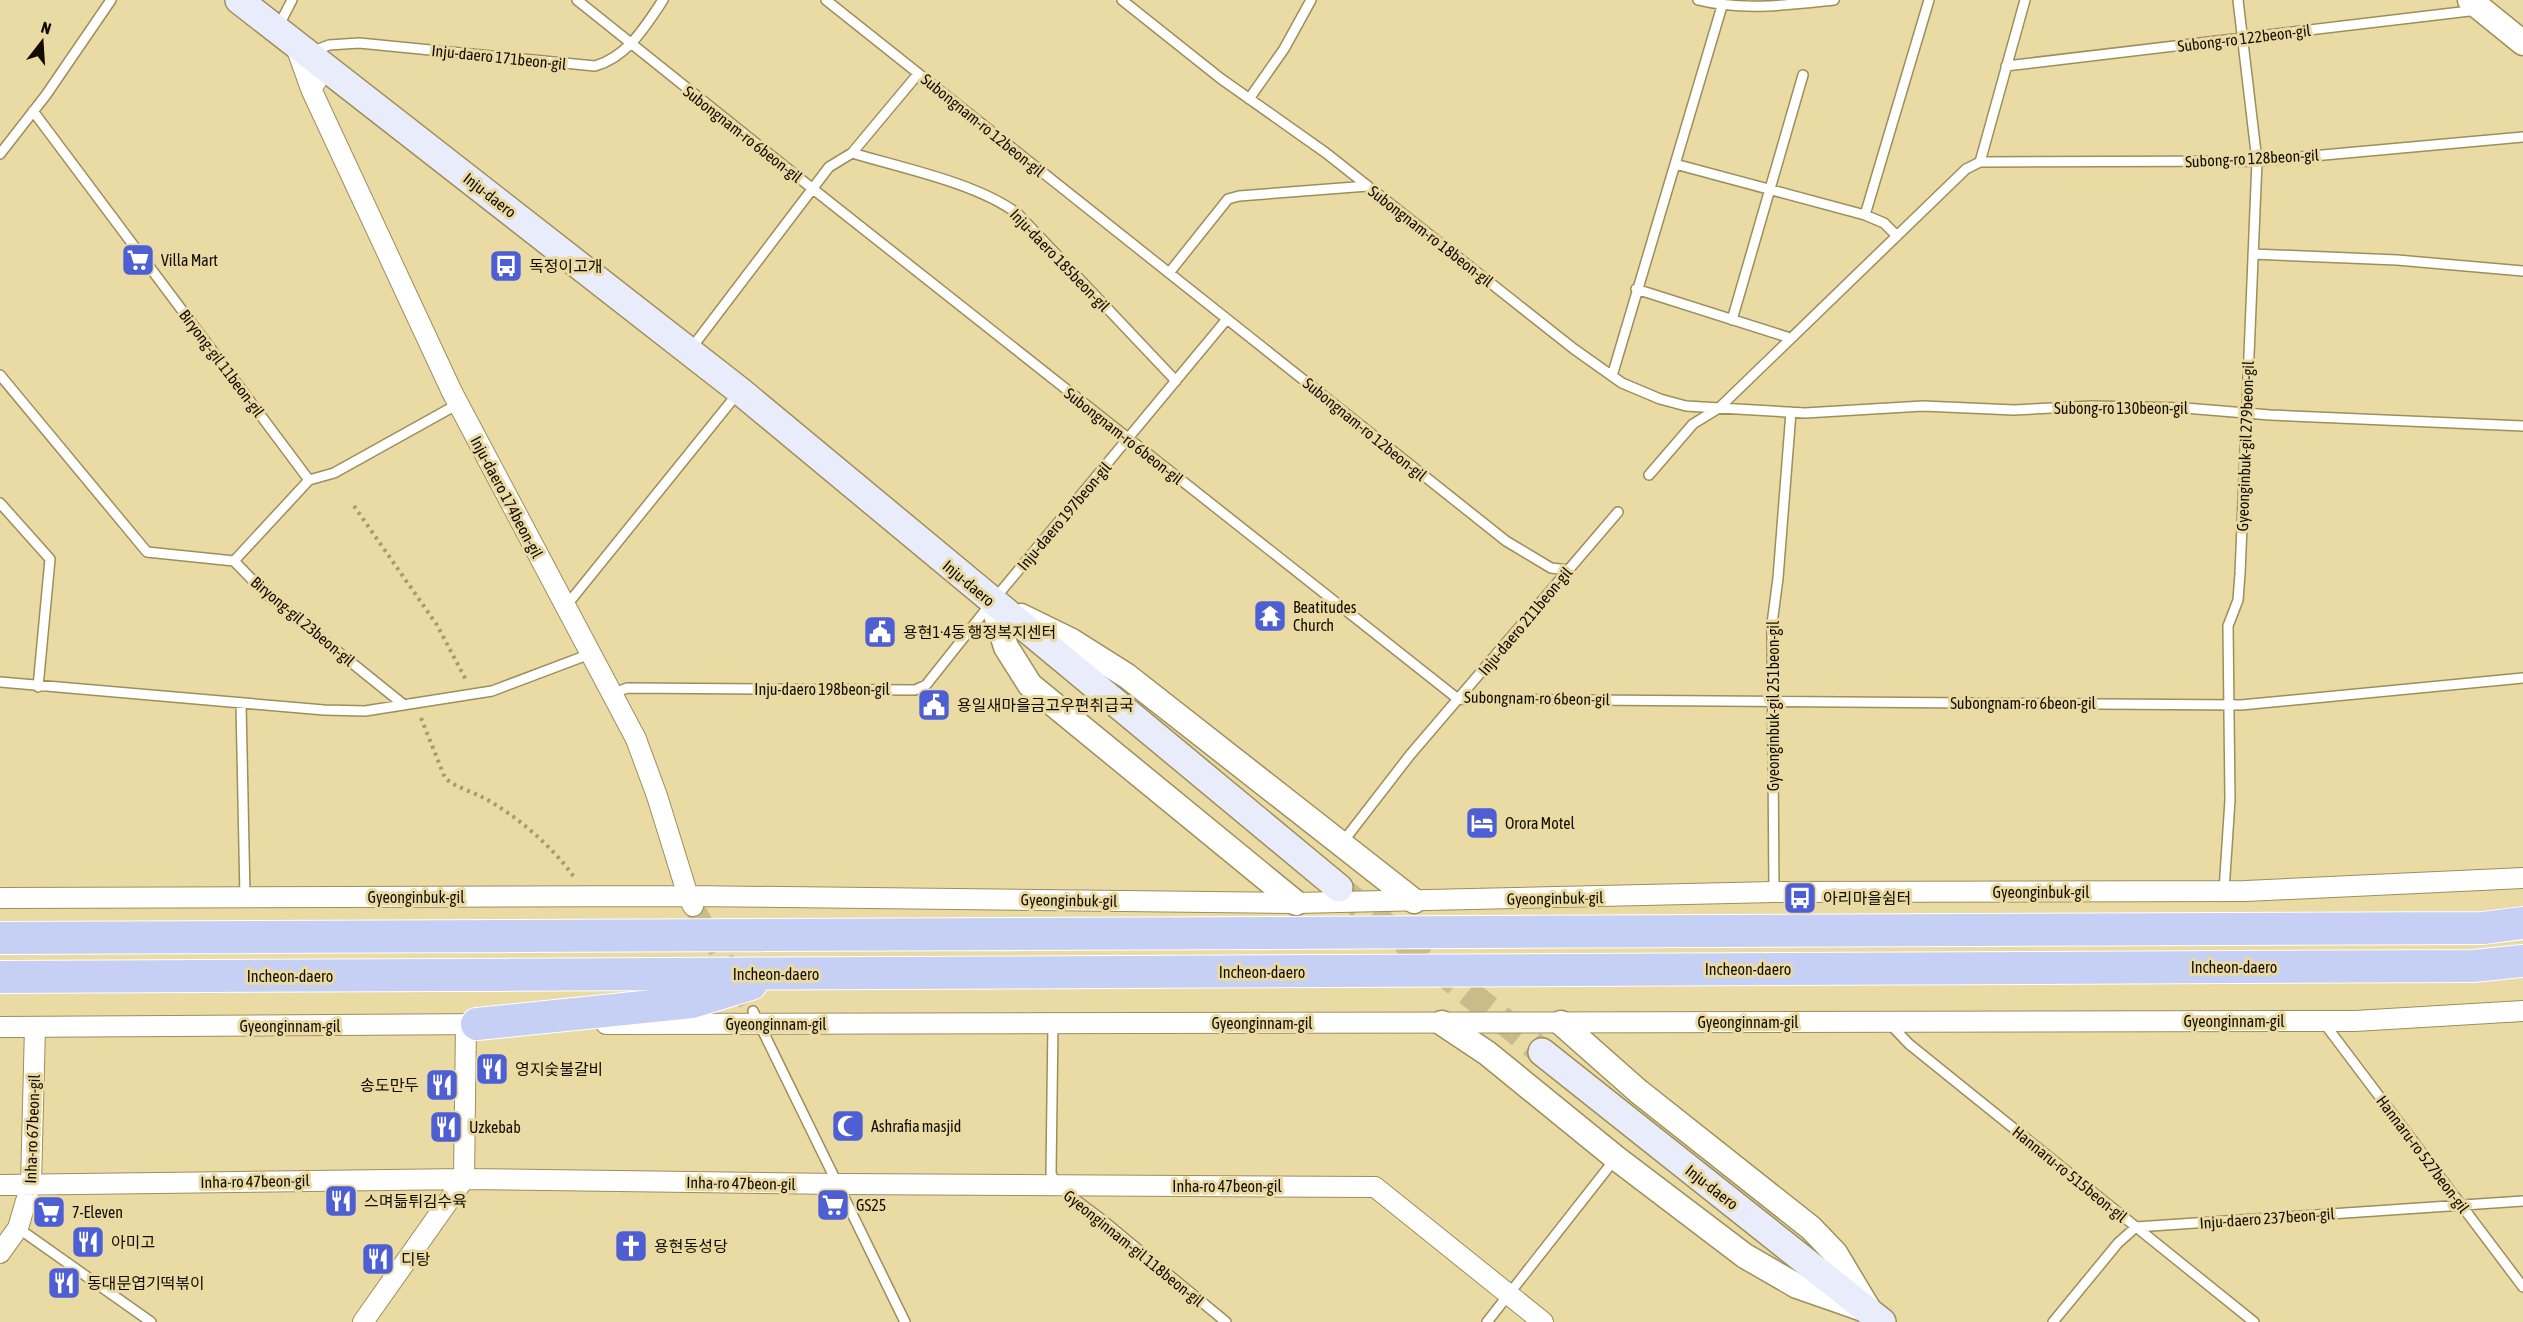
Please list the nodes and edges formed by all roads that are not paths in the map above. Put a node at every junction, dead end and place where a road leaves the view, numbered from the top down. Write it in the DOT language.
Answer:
graph roads {
  1 [pos="111,0"];
  2 [pos="239,0"];
  3 [pos="292,0"];
  4 [pos="577,0"];
  5 [pos="663,0"];
  6 [pos="826,0"];
  7 [pos="1122,0"];
  8 [pos="1311,0"];
  9 [pos="1698,0"];
  10 [pos="1834,0"];
  11 [pos="1929,0"];
  12 [pos="2025,0"];
  13 [pos="2238,0"];
  14 [pos="2476,5"];
  15 [pos="1722,6"];
  16 [pos="2243,38"];
  17 [pos="293,42"];
  18 [pos="2523,43"];
  19 [pos="629,44"];
  20 [pos="2006,66"];
  21 [pos="918,74"];
  22 [pos="1803,75"];
  23 [pos="336,76"];
  24 [pos="311,89"];
  25 [pos="1249,99"];
  26 [pos="33,111"];
  27 [pos="2523,137"];
  28 [pos="852,153"];
  29 [pos="0,154"];
  30 [pos="2257,160"];
  31 [pos="1980,162"];
  32 [pos="1675,164"];
  33 [pos="1368,186"];
  34 [pos="813,189"];
  35 [pos="1770,190"];
  36 [pos="1865,215"];
  37 [pos="1897,236"];
  38 [pos="2253,254"];
  39 [pos="2523,272"];
  40 [pos="1168,273"];
  41 [pos="1636,289"];
  42 [pos="1227,319"];
  43 [pos="1732,320"];
  44 [pos="1789,340"];
  45 [pos="689,351"];
  46 [pos="0,375"];
  47 [pos="1611,376"];
  48 [pos="1176,381"];
  49 [pos="740,391"];
  50 [pos="458,404"];
  51 [pos="1719,408"];
  52 [pos="1791,412"];
  53 [pos="2247,412"];
  54 [pos="2523,426"];
  55 [pos="1129,439"];
  56 [pos="1649,475"];
  57 [pos="309,480"];
  58 [pos="0,503"];
  59 [pos="1618,512"];
  60 [pos="234,561"];
  61 [pos="1569,570"];
  62 [pos="992,602"];
  63 [pos="566,607"];
  64 [pos="590,654"];
  65 [pos="2523,678"];
  66 [pos="0,682"];
  67 [pos="38,687"];
  68 [pos="612,694"];
  69 [pos="1458,699"];
  70 [pos="1771,701"];
  71 [pos="241,703"];
  72 [pos="404,705"];
  73 [pos="2229,705"];
  74 [pos="1342,843"];
  75 [pos="2523,878"];
  76 [pos="1339,888"];
  77 [pos="2224,891"];
  78 [pos="1774,892"];
  79 [pos="245,897"];
  80 [pos="0,898"];
  81 [pos="1414,901"];
  82 [pos="691,902"];
  83 [pos="1296,903"];
  84 [pos="2523,923"];
  85 [pos="0,938"];
  86 [pos="2523,961"];
  87 [pos="784,974"];
  88 [pos="0,977"];
  89 [pos="2523,1011"];
  90 [pos="757,1017"];
  91 [pos="2322,1021"];
  92 [pos="1888,1022"];
  93 [pos="1442,1023"];
  94 [pos="1561,1023"];
  95 [pos="472,1024"];
  96 [pos="1053,1024"];
  97 [pos="0,1027"];
  98 [pos="34,1027"];
  99 [pos="1542,1052"];
  100 [pos="1616,1158"];
  101 [pos="464,1179"];
  102 [pos="31,1184"];
  103 [pos="838,1184"];
  104 [pos="0,1185"];
  105 [pos="1056,1185"];
  106 [pos="2523,1201"];
  107 [pos="2461,1205"];
  108 [pos="2136,1227"];
  109 [pos="18,1228"];
  110 [pos="0,1253"];
  111 [pos="2523,1287"];
  112 [pos="1509,1294"];
  113 [pos="1876,1317"];
  114 [pos="151,1322"];
  115 [pos="363,1322"];
  116 [pos="905,1322"];
  117 [pos="1227,1322"];
  118 [pos="1487,1322"];
  119 [pos="1543,1322"];
  120 [pos="2053,1322"];
  121 [pos="2254,1322"];
  1 -- 26 [label="lane"];
  2 -- 17 [label="main road, Inju-daero"];
  3 -- 17 [label="lane"];
  4 -- 19 [label="lane, Subongnam-ro 6beon-gil"];
  5 -- 19 [label="lane, Inju-daero 171beon-gil"];
  6 -- 21 [label="lane, Subongnam-ro 12beon-gil"];
  7 -- 25 [label="lane, Subongnam-ro 18beon-gil"];
  8 -- 25 [label="lane"];
  9 -- 15 [label="lane"];
  10 -- 15 [label="lane"];
  11 -- 36 [label="lane"];
  12 -- 20 [label="lane"];
  13 -- 16 [label="lane, Gyeonginbuk-gil 279beon-gil"];
  14 -- 16 [label="lane, Subong-ro 122beon-gil"];
  14 -- 18 [label="street"];
  15 -- 32 [label="lane"];
  16 -- 20 [label="lane, Subong-ro 122beon-gil"];
  16 -- 30 [label="lane, Gyeonginbuk-gil 279beon-gil"];
  17 -- 19 [label="lane, Inju-daero 171beon-gil"];
  17 -- 23 [label="main road, Inju-daero"];
  17 -- 24 [label="street, Inju-daero 174beon-gil"];
  19 -- 34 [label="lane, Subongnam-ro 6beon-gil"];
  20 -- 31 [label="lane"];
  21 -- 28 [label="lane"];
  21 -- 40 [label="lane, Subongnam-ro 12beon-gil"];
  22 -- 35 [label="lane"];
  23 -- 24 [label="street"];
  23 -- 45 [label="main road, Inju-daero"];
  24 -- 50 [label="street, Inju-daero 174beon-gil"];
  25 -- 33 [label="lane, Subongnam-ro 18beon-gil"];
  26 -- 29 [label="lane"];
  26 -- 57 [label="lane, Biryong-gil 11beon-gil"];
  27 -- 30 [label="lane, Subong-ro 128beon-gil"];
  28 -- 34 [label="lane"];
  28 -- 48 [label="lane, Inju-daero 185beon-gil"];
  30 -- 31 [label="lane, Subong-ro 128beon-gil"];
  30 -- 38 [label="lane, Gyeonginbuk-gil 279beon-gil"];
  31 -- 37 [label="lane"];
  32 -- 35 [label="lane"];
  32 -- 41 [label="lane"];
  33 -- 40 [label="lane"];
  33 -- 47 [label="lane, Subongnam-ro 18beon-gil"];
  34 -- 45 [label="lane"];
  34 -- 55 [label="lane, Subongnam-ro 6beon-gil"];
  35 -- 36 [label="lane"];
  35 -- 43 [label="lane"];
  36 -- 37 [label="lane"];
  37 -- 44 [label="lane"];
  38 -- 39 [label="lane"];
  38 -- 53 [label="lane, Gyeonginbuk-gil 279beon-gil"];
  40 -- 42 [label="lane, Subongnam-ro 12beon-gil"];
  41 -- 43 [label="lane"];
  41 -- 47 [label="lane"];
  42 -- 48 [label="lane, Inju-daero 197beon-gil"];
  42 -- 61 [label="lane, Subongnam-ro 12beon-gil"];
  43 -- 44 [label="lane"];
  44 -- 51 [label="lane"];
  45 -- 49 [label="main road, Inju-daero"];
  46 -- 60 [label="lane"];
  47 -- 51 [label="lane, Subongnam-ro 18beon-gil"];
  48 -- 55 [label="lane, Inju-daero 197beon-gil"];
  49 -- 62 [label="main road, Inju-daero"];
  49 -- 63 [label="lane"];
  50 -- 57 [label="lane"];
  50 -- 63 [label="street, Inju-daero 174beon-gil"];
  51 -- 52 [label="lane, Subong-ro 130beon-gil"];
  51 -- 56 [label="lane"];
  52 -- 53 [label="lane, Subong-ro 130beon-gil"];
  52 -- 70 [label="lane, Gyeonginbuk-gil 251beon-gil"];
  53 -- 54 [label="lane, Subong-ro 130beon-gil"];
  53 -- 73 [label="lane, Gyeonginbuk-gil 279beon-gil"];
  55 -- 62 [label="lane, Inju-daero 197beon-gil"];
  55 -- 69 [label="lane, Subongnam-ro 6beon-gil"];
  57 -- 60 [label="lane"];
  58 -- 67 [label="lane"];
  59 -- 61 [label="lane, Inju-daero 211beon-gil"];
  60 -- 72 [label="lane, Biryong-gil 23beon-gil"];
  61 -- 69 [label="lane, Inju-daero 211beon-gil"];
  62 -- 68 [label="lane, Inju-daero 198beon-gil"];
  62 -- 74 [label="street"];
  62 -- 76 [label="main road, Inju-daero"];
  62 -- 83 [label="street"];
  63 -- 64 [label="street, Inju-daero 174beon-gil"];
  64 -- 68 [label="street, Inju-daero 174beon-gil"];
  64 -- 72 [label="lane"];
  65 -- 73 [label="lane, Subongnam-ro 6beon-gil"];
  66 -- 67 [label="lane"];
  67 -- 71 [label="lane"];
  68 -- 82 [label="street, Inju-daero 174beon-gil"];
  69 -- 70 [label="lane, Subongnam-ro 6beon-gil"];
  69 -- 74 [label="lane, Inju-daero 211beon-gil"];
  70 -- 73 [label="lane, Subongnam-ro 6beon-gil"];
  70 -- 78 [label="lane, Gyeonginbuk-gil 251beon-gil"];
  71 -- 72 [label="lane"];
  71 -- 79 [label="lane"];
  73 -- 77 [label="lane, Gyeonginbuk-gil 279beon-gil"];
  74 -- 81 [label="street"];
  75 -- 77 [label="street, Gyeonginbuk-gil"];
  77 -- 78 [label="street, Gyeonginbuk-gil"];
  78 -- 81 [label="street, Gyeonginbuk-gil"];
  79 -- 80 [label="street, Gyeonginbuk-gil"];
  79 -- 82 [label="street, Gyeonginbuk-gil"];
  81 -- 83 [label="street, Gyeonginbuk-gil"];
  82 -- 83 [label="street, Gyeonginbuk-gil"];
  84 -- 85 [label="highway"];
  86 -- 87 [label="highway, Incheon-daero"];
  87 -- 88 [label="highway, Incheon-daero"];
  87 -- 95 [label="highway"];
  89 -- 91 [label="street, Gyeonginnam-gil"];
  90 -- 95 [label="street, Gyeonginnam-gil"];
  90 -- 96 [label="street, Gyeonginnam-gil"];
  90 -- 103 [label="lane"];
  91 -- 92 [label="street, Gyeonginnam-gil"];
  91 -- 107 [label="lane, Hannaru-ro 527beon-gil"];
  92 -- 94 [label="street, Gyeonginnam-gil"];
  92 -- 108 [label="lane, Hannaru-ro 515beon-gil"];
  93 -- 94 [label="street, Gyeonginnam-gil"];
  93 -- 96 [label="street, Gyeonginnam-gil"];
  93 -- 100 [label="street"];
  94 -- 113 [label="street"];
  95 -- 98 [label="street, Gyeonginnam-gil"];
  95 -- 101 [label="street"];
  96 -- 105 [label="lane, Gyeonginnam-gil 118beon-gil"];
  97 -- 98 [label="street, Gyeonginnam-gil"];
  98 -- 102 [label="street, Inha-ro 67beon-gil"];
  99 -- 113 [label="main road, Inju-daero"];
  100 -- 112 [label="lane"];
  100 -- 113 [label="street"];
  101 -- 102 [label="street, Inha-ro 47beon-gil"];
  101 -- 103 [label="street, Inha-ro 47beon-gil"];
  101 -- 115 [label="street"];
  102 -- 104 [label="street, Inha-ro 47beon-gil"];
  102 -- 109 [label="street, Inha-ro 67beon-gil"];
  103 -- 105 [label="street, Inha-ro 47beon-gil"];
  103 -- 116 [label="lane"];
  105 -- 112 [label="street, Inha-ro 47beon-gil"];
  105 -- 117 [label="lane, Gyeonginnam-gil 118beon-gil"];
  106 -- 107 [label="lane, Inju-daero 237beon-gil"];
  107 -- 108 [label="lane, Inju-daero 237beon-gil"];
  107 -- 111 [label="lane, Hannaru-ro 527beon-gil"];
  108 -- 120 [label="lane"];
  108 -- 121 [label="lane, Hannaru-ro 515beon-gil"];
  109 -- 110 [label="street, Inha-ro 67beon-gil"];
  109 -- 114 [label="lane"];
  112 -- 118 [label="lane"];
  112 -- 119 [label="street, Inha-ro 47beon-gil"];
}
